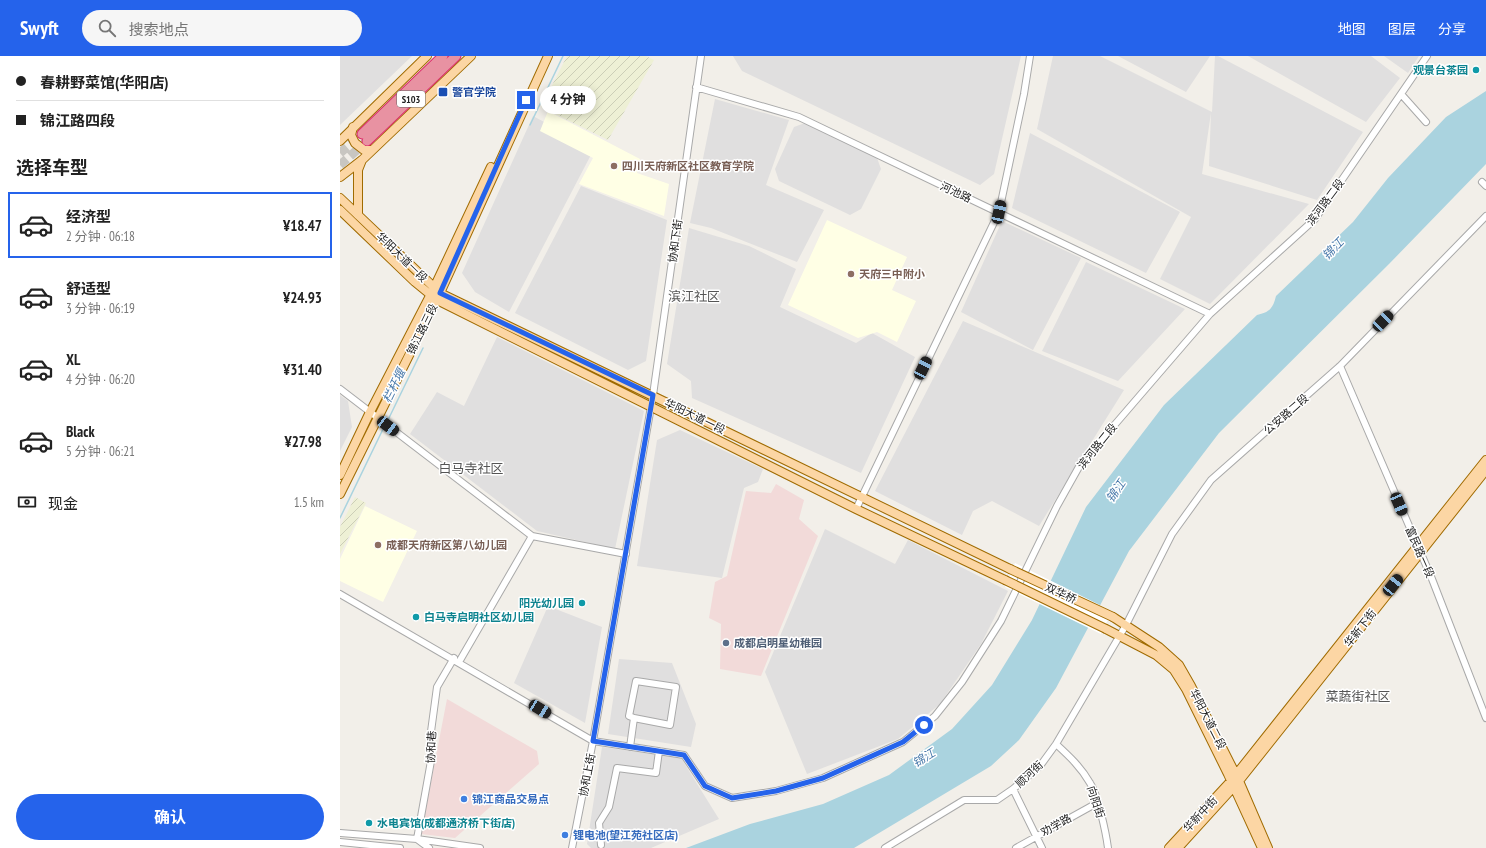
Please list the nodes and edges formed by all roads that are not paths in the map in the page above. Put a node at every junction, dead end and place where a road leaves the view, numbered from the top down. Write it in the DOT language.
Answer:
graph roads {
  1 [pos="427,56"];
  2 [pos="443,56"];
  3 [pos="456,56"];
  4 [pos="471,56"];
  5 [pos="543,56"];
  6 [pos="548,56"];
  7 [pos="702,56"];
  8 [pos="1030,56"];
  9 [pos="1427,56"];
  10 [pos="696,87"];
  11 [pos="1402,94"];
  12 [pos="1426,122"];
  13 [pos="353,127"];
  14 [pos="340,141"];
  15 [pos="367,142"];
  16 [pos="362,160"];
  17 [pos="340,177"];
  18 [pos="340,198"];
  19 [pos="340,210"];
  20 [pos="999,212"];
  21 [pos="358,215"];
  22 [pos="1486,216"];
  23 [pos="340,218"];
  24 [pos="349,219"];
  25 [pos="435,294"];
  26 [pos="1210,314"];
  27 [pos="1340,366"];
  28 [pos="340,389"];
  29 [pos="653,395"];
  30 [pos="651,408"];
  31 [pos="370,412"];
  32 [pos="383,422"];
  33 [pos="1486,460"];
  34 [pos="1486,470"];
  35 [pos="340,475"];
  36 [pos="340,494"];
  37 [pos="862,496"];
  38 [pos="856,510"];
  39 [pos="532,536"];
  40 [pos="1418,549"];
  41 [pos="626,554"];
  42 [pos="1010,569"];
  43 [pos="340,594"];
  44 [pos="1113,617"];
  45 [pos="1126,625"];
  46 [pos="1106,629"];
  47 [pos="1120,636"];
  48 [pos="456,660"];
  49 [pos="634,718"];
  50 [pos="1486,718"];
  51 [pos="593,741"];
  52 [pos="1056,744"];
  53 [pos="630,746"];
  54 [pos="659,751"];
  55 [pos="1235,781"];
  56 [pos="1013,789"];
  57 [pos="1097,803"];
  58 [pos="340,833"];
  59 [pos="1036,837"];
  60 [pos="417,840"];
  61 [pos="340,842"];
  62 [pos="601,845"];
  63 [pos="400,848"];
  64 [pos="429,848"];
  65 [pos="480,848"];
  66 [pos="572,848"];
  67 [pos="884,848"];
  68 [pos="1016,848"];
  69 [pos="1042,848"];
  70 [pos="1108,848"];
  71 [pos="1169,848"];
  72 [pos="1178,848"];
  73 [pos="1262,848"];
  74 [pos="1268,848"];
  1 -- 13 [label="main road"];
  2 -- 15 [label="highway, S103"];
  3 -- 15 [label="highway, S103"];
  4 -- 15 [label="main road"];
  5 -- 25 [label="main road"];
  6 -- 25 [label="main road"];
  7 -- 10 [label="street, 协和下街"];
  8 -- 20 [label="street"];
  9 -- 11 [label="street, 滨河路二段"];
  10 -- 20 [label="street, 河池路"];
  10 -- 29 [label="street, 协和下街"];
  11 -- 12 [label="street"];
  11 -- 26 [label="street, 滨河路二段"];
  13 -- 14 [label="main road"];
  13 -- 15 [label="main road"];
  15 -- 16 [label="main road"];
  16 -- 17 [label="main road"];
  16 -- 21 [label="main road"];
  18 -- 21 [label="main road, 华阳大道一段"];
  19 -- 24 [label="main road, 华阳大道一段"];
  20 -- 26 [label="street, 河池路"];
  20 -- 37 [label="street"];
  21 -- 25 [label="main road, 华阳大道一段"];
  22 -- 27 [label="street, 公安路二段"];
  23 -- 24 [label="main road"];
  24 -- 25 [label="main road, 华阳大道一段"];
  25 -- 29 [label="main road, 华阳大道一段"];
  25 -- 30 [label="main road, 华阳大道一段"];
  25 -- 31 [label="main road, 锦江路三段"];
  25 -- 32 [label="main road, 锦江路三段"];
  26 -- 54 [label="street, 滨河路二段"];
  27 -- 40 [label="street, 富民路一段"];
  27 -- 45 [label="street, 公安路二段"];
  28 -- 31 [label="street"];
  29 -- 30 [label="street, 协和上街"];
  29 -- 37 [label="main road, 华阳大道一段"];
  30 -- 38 [label="main road, 华阳大道一段"];
  30 -- 41 [label="street, 协和上街"];
  31 -- 32 [label="street"];
  31 -- 35 [label="main road, 锦江路三段"];
  32 -- 36 [label="main road, 锦江路三段"];
  32 -- 39 [label="street"];
  33 -- 40 [label="main road"];
  34 -- 40 [label="main road"];
  37 -- 38 [label="street"];
  37 -- 42 [label="main road, 华阳大道一段"];
  38 -- 46 [label="main road, 华阳大道一段, bridge"];
  39 -- 41 [label="street"];
  39 -- 48 [label="street, 协和巷"];
  40 -- 50 [label="street, 富民路一段"];
  40 -- 55 [label="main road"];
  41 -- 51 [label="street, 协和上街"];
  42 -- 44 [label="main road, 双华桥, bridge"];
  43 -- 48 [label="street"];
  44 -- 45 [label="main road, 华阳大道二段"];
  45 -- 47 [label="street, 公安路二段"];
  45 -- 55 [label="main road, 华阳大道二段"];
  46 -- 47 [label="main road, 华阳大道二段"];
  47 -- 52 [label="street, 顺河街"];
  47 -- 55 [label="main road, 华阳大道二段"];
  48 -- 51 [label="street"];
  48 -- 60 [label="street, 协和巷"];
  49 -- 49 [label="street"];
  49 -- 53 [label="street"];
  51 -- 53 [label="street"];
  51 -- 66 [label="street, 协和上街"];
  52 -- 56 [label="street, 顺河街"];
  52 -- 57 [label="street, 向阳街"];
  53 -- 54 [label="street"];
  54 -- 62 [label="street"];
  55 -- 71 [label="main road, 华新中街"];
  55 -- 72 [label="main road, 华新中街"];
  55 -- 73 [label="main road, 华阳大道二段"];
  55 -- 74 [label="main road, 华阳大道二段"];
  56 -- 59 [label="street"];
  56 -- 67 [label="street, 顺河街"];
  57 -- 59 [label="street, 劝学路"];
  57 -- 70 [label="street, 向阳街"];
  58 -- 60 [label="street"];
  59 -- 68 [label="street, 劝学路"];
  59 -- 69 [label="street"];
  60 -- 64 [label="street"];
  60 -- 65 [label="street"];
  61 -- 63 [label="street"];
}
